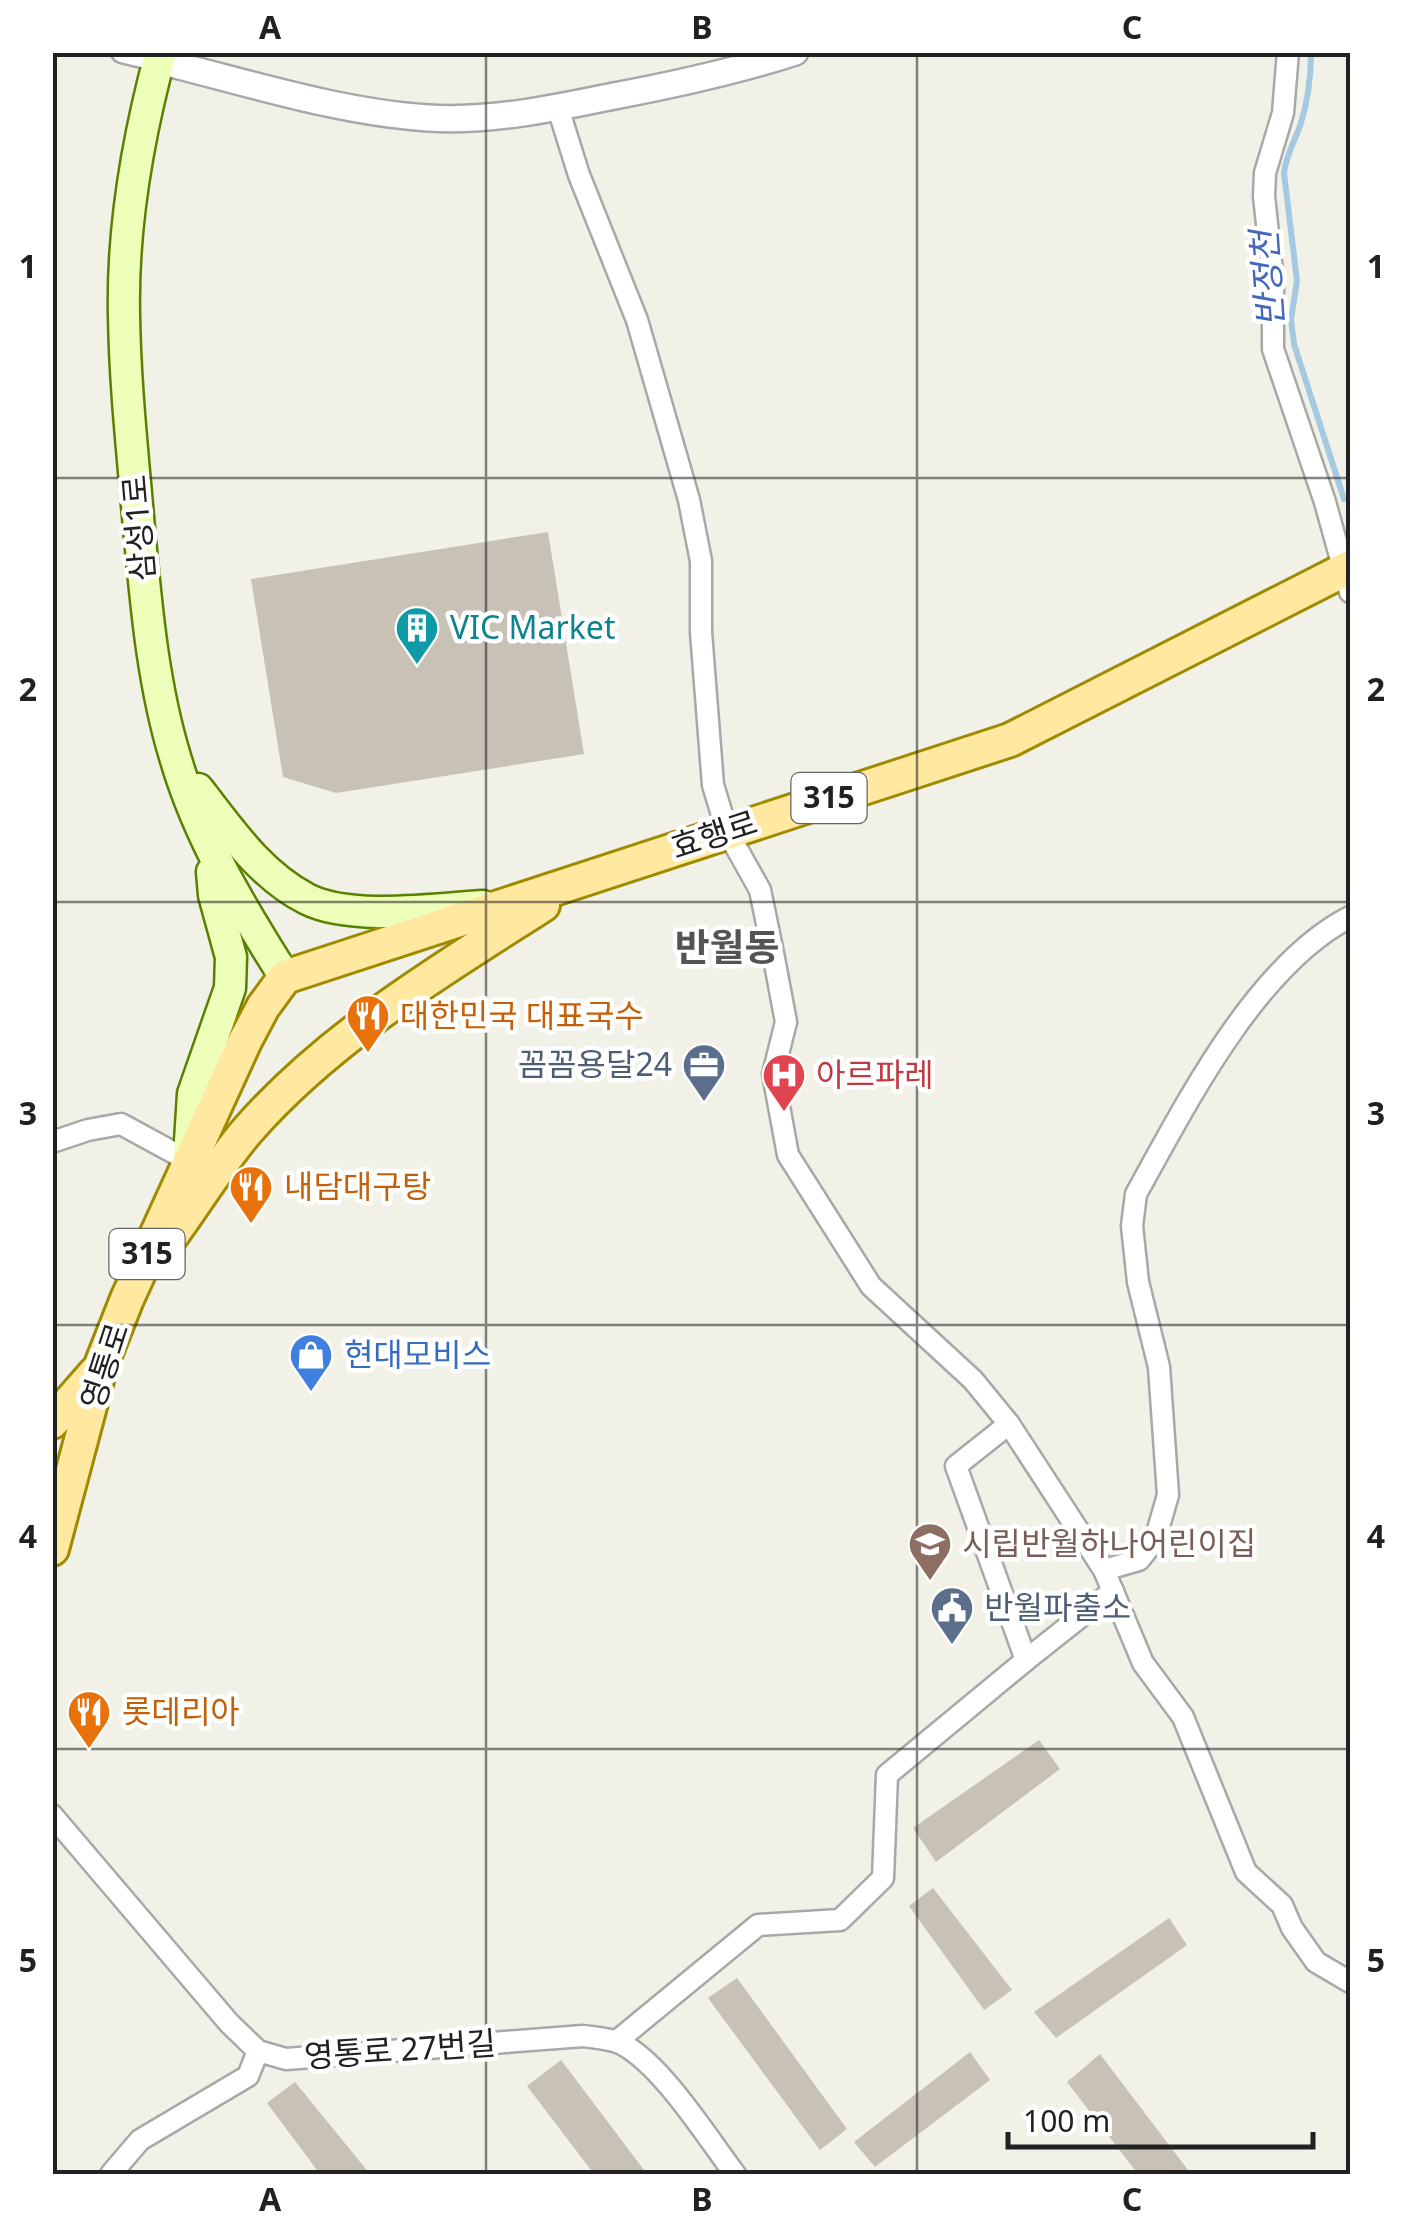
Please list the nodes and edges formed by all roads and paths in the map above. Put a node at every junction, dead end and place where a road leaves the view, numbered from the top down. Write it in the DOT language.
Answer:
graph roads {
  1 [pos="122,52"];
  2 [pos="795,52"];
  3 [pos="1288,52"];
  4 [pos="160,57"];
  5 [pos="558,108"];
  6 [pos="1348,577"];
  7 [pos="176,760"];
  8 [pos="727,831"];
  9 [pos="208,844"];
  10 [pos="587,876"];
  11 [pos="501,905"];
  12 [pos="1350,918"];
  13 [pos="285,977"];
  14 [pos="52,1142"];
  15 [pos="189,1160"];
  16 [pos="127,1299"];
  17 [pos="101,1365"];
  18 [pos="52,1422"];
  19 [pos="1009,1424"];
  20 [pos="52,1549"];
  21 [pos="1104,1570"];
  22 [pos="1113,1591"];
  23 [pos="1026,1660"];
  24 [pos="52,1814"];
  25 [pos="1350,1982"];
  26 [pos="617,2041"];
  27 [pos="258,2051"];
  28 [pos="286,2059"];
  29 [pos="248,2076"];
  30 [pos="112,2174"];
  31 [pos="735,2174"];
  1 -- 4 [label="street"];
  2 -- 5 [label="street"];
  3 -- 6 [label="street"];
  4 -- 5 [label="street"];
  4 -- 7 [label="main road, 삼성1로"];
  5 -- 8 [label="street"];
  6 -- 8 [label="main road, 효행로 / 315"];
  7 -- 9 [label="main road, 삼성1로"];
  7 -- 11 [label="main road"];
  8 -- 10 [label="main road, 효행로 / 315"];
  8 -- 19 [label="street"];
  9 -- 13 [label="main road, 삼성1로"];
  9 -- 15 [label="main road"];
  10 -- 11 [label="main road, 효행로 / 315"];
  10 -- 16 [label="main road, 315"];
  11 -- 13 [label="main road, 효행로 / 315"];
  12 -- 21 [label="street"];
  13 -- 15 [label="main road, 영통로 / 315"];
  14 -- 15 [label="street"];
  15 -- 16 [label="main road, 영통로 / 315"];
  16 -- 17 [label="main road, 영통로 / 315"];
  17 -- 18 [label="main road"];
  17 -- 20 [label="main road, 영통로 / 315"];
  19 -- 21 [label="street"];
  19 -- 23 [label="street"];
  21 -- 22 [label="street"];
  22 -- 23 [label="street"];
  22 -- 25 [label="street"];
  23 -- 26 [label="street"];
  24 -- 27 [label="street, 영통로 27번길"];
  26 -- 28 [label="street, 영통로 27번길"];
  26 -- 31 [label="street"];
  27 -- 28 [label="street, 영통로 27번길"];
  27 -- 29 [label="street"];
  28 -- 29 [label="street"];
  29 -- 30 [label="street"];
}
